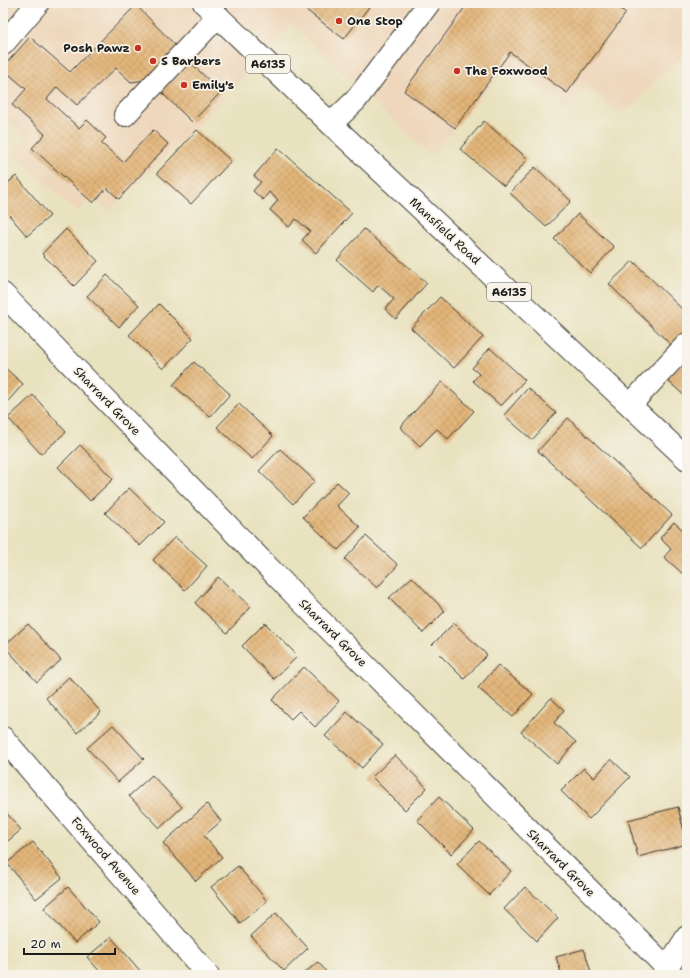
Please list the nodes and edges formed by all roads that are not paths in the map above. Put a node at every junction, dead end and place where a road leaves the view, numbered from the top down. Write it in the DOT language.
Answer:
graph roads {
  1 [pos="38,3"];
  2 [pos="429,3"];
  3 [pos="211,9"];
  4 [pos="3,44"];
  5 [pos="125,115"];
  6 [pos="332,124"];
  7 [pos="3,294"];
  8 [pos="687,344"];
  9 [pos="630,406"];
  10 [pos="687,459"];
  11 [pos="3,738"];
  12 [pos="687,937"];
  13 [pos="665,972"];
  14 [pos="208,975"];
  1 -- 4 [label="street"];
  2 -- 6 [label="street"];
  3 -- 5 [label="street"];
  3 -- 6 [label="street, Mansfield Road / A6135"];
  6 -- 9 [label="street, Mansfield Road / A6135"];
  7 -- 13 [label="street, Sharrard Grove"];
  8 -- 9 [label="street"];
  9 -- 10 [label="street, Mansfield Road / A6135"];
  11 -- 14 [label="street, Foxwood Avenue"];
  12 -- 13 [label="street"];
}
